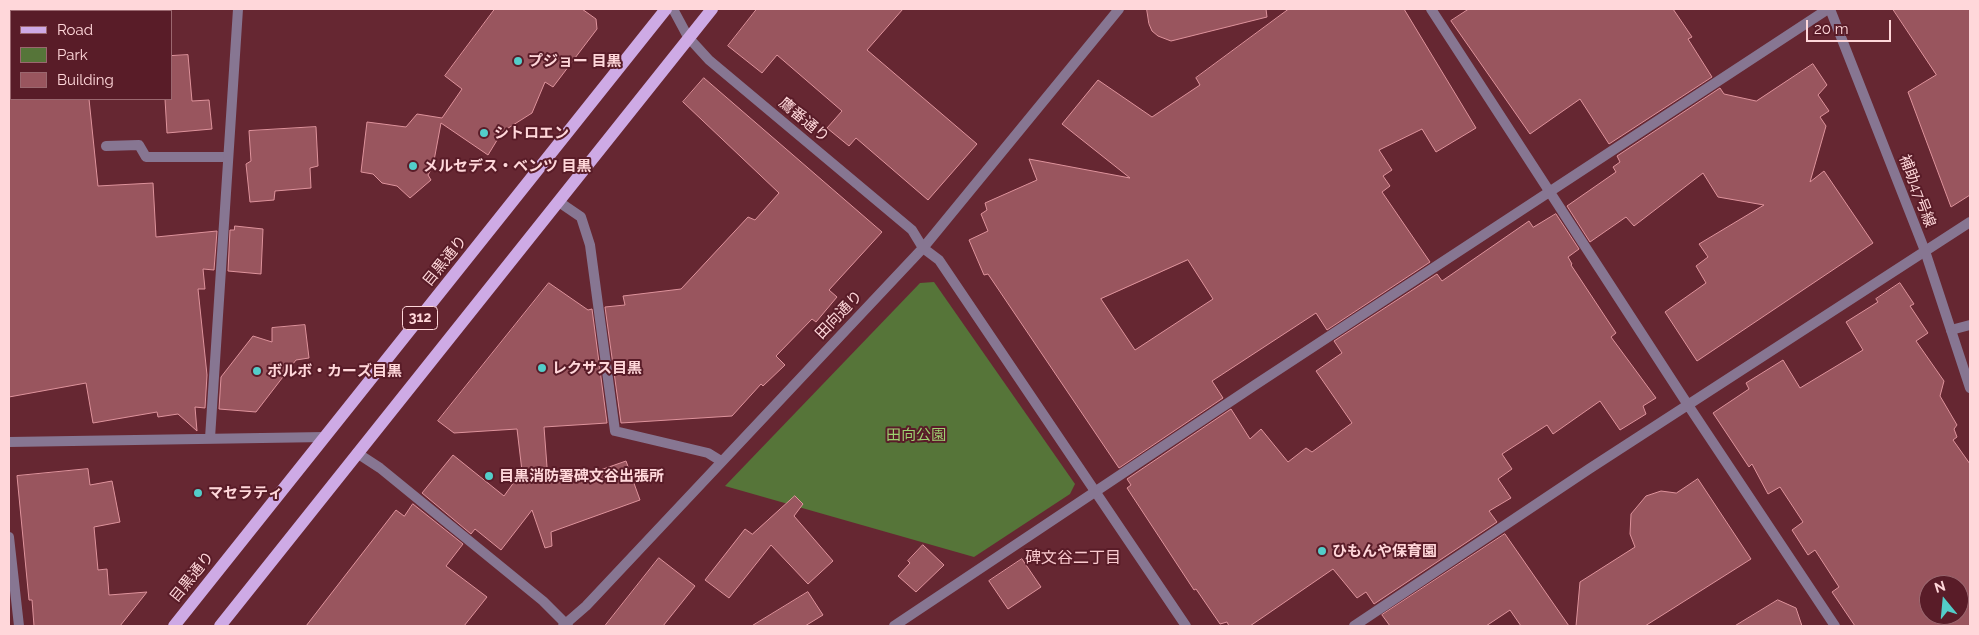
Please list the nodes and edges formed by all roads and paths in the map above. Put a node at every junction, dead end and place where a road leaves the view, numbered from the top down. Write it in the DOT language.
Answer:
graph roads {
  1 [pos="238,9"];
  2 [pos="666,9"];
  3 [pos="672,9"];
  4 [pos="712,9"];
  5 [pos="1119,9"];
  6 [pos="1431,9"];
  7 [pos="1829,9"];
  8 [pos="688,37"];
  9 [pos="106,146"];
  10 [pos="228,158"];
  11 [pos="1551,192"];
  12 [pos="559,202"];
  13 [pos="1970,222"];
  14 [pos="923,248"];
  15 [pos="1925,251"];
  16 [pos="1970,325"];
  17 [pos="1951,330"];
  18 [pos="1970,388"];
  19 [pos="1688,405"];
  20 [pos="326,437"];
  21 [pos="210,438"];
  22 [pos="9,442"];
  23 [pos="357,453"];
  24 [pos="721,461"];
  25 [pos="1094,493"];
  26 [pos="9,537"];
  27 [pos="12,598"];
  28 [pos="565,625"];
  29 [pos="19,626"];
  30 [pos="174,626"];
  31 [pos="220,626"];
  32 [pos="894,626"];
  33 [pos="1186,626"];
  34 [pos="1354,626"];
  35 [pos="1835,626"];
  1 -- 10 [label="street"];
  2 -- 20 [label="main road, 目黒通り / 312"];
  3 -- 8 [label="street, 鷹番通り"];
  4 -- 8 [label="main road, 312"];
  5 -- 14 [label="street, 田向通り"];
  6 -- 11 [label="street"];
  7 -- 11 [label="street"];
  7 -- 15 [label="street, 補助47号線"];
  8 -- 12 [label="main road, 312"];
  8 -- 14 [label="street, 鷹番通り"];
  9 -- 10 [label="street"];
  10 -- 21 [label="street"];
  11 -- 19 [label="street"];
  11 -- 25 [label="street"];
  12 -- 23 [label="main road, 312"];
  12 -- 24 [label="street"];
  13 -- 15 [label="street"];
  14 -- 24 [label="street, 田向通り"];
  14 -- 25 [label="street, 鷹番通り"];
  15 -- 17 [label="street, 補助47号線"];
  15 -- 19 [label="street"];
  16 -- 17 [label="street"];
  17 -- 18 [label="street, 補助47号線"];
  19 -- 34 [label="street"];
  19 -- 35 [label="street"];
  20 -- 21 [label="street"];
  20 -- 30 [label="main road, 目黒通り / 312"];
  21 -- 22 [label="street"];
  23 -- 28 [label="street"];
  23 -- 31 [label="main road, 312"];
  24 -- 28 [label="street, 田向通り"];
  25 -- 32 [label="street"];
  25 -- 33 [label="street, 鷹番通り"];
  26 -- 27 [label="street"];
  27 -- 29 [label="street"];
}
